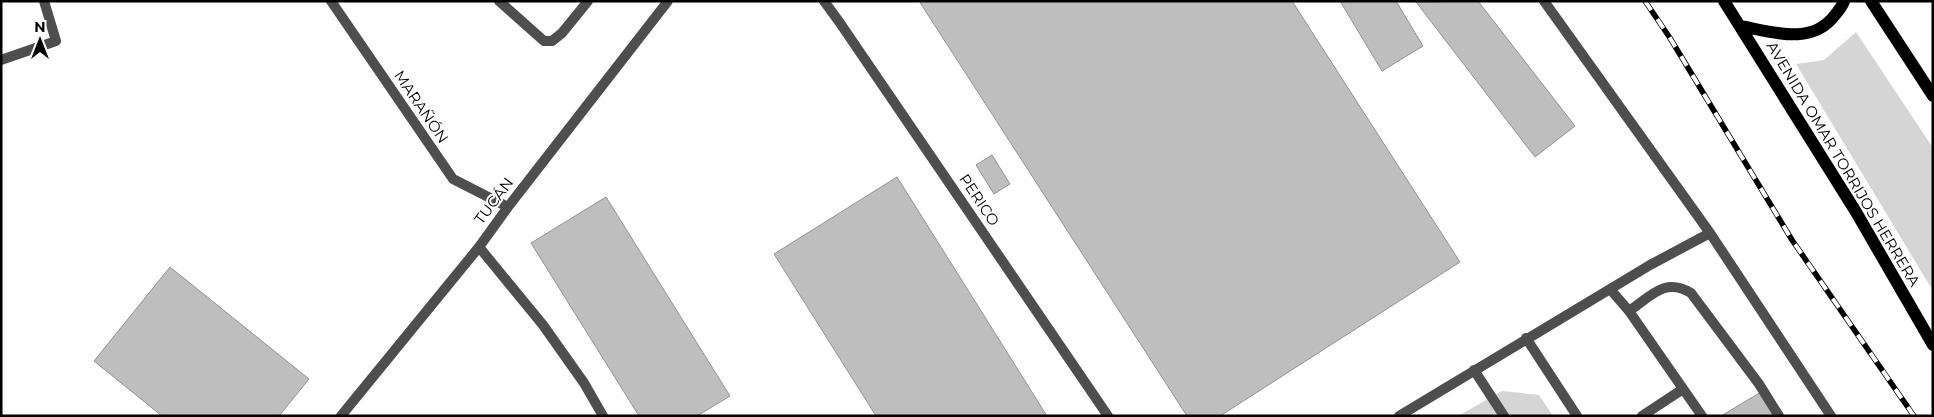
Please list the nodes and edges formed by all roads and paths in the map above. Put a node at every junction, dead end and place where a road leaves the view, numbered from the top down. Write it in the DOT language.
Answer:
graph roads {
  1 [pos="44,1"];
  2 [pos="331,1"];
  3 [pos="499,1"];
  4 [pos="588,1"];
  5 [pos="668,1"];
  6 [pos="824,1"];
  7 [pos="1544,1"];
  8 [pos="1724,1"];
  9 [pos="1844,1"];
  10 [pos="1871,1"];
  11 [pos="1740,26"];
  12 [pos="1,60"];
  13 [pos="1933,96"];
  14 [pos="508,207"];
  15 [pos="1710,233"];
  16 [pos="479,247"];
  17 [pos="1610,289"];
  18 [pos="1629,311"];
  19 [pos="1526,338"];
  20 [pos="1933,345"];
  21 [pos="1474,370"];
  22 [pos="1683,389"];
  23 [pos="341,416"];
  24 [pos="603,416"];
  25 [pos="1108,416"];
  26 [pos="1399,416"];
  27 [pos="1504,416"];
  28 [pos="1577,416"];
  29 [pos="1642,416"];
  30 [pos="1702,416"];
  31 [pos="1779,416"];
  32 [pos="1831,416"];
  1 -- 12 [label="lane"];
  2 -- 14 [label="lane, MARAÑÓN"];
  3 -- 4 [label="lane"];
  5 -- 14 [label="lane, TUCÁN"];
  6 -- 25 [label="lane, PERICO"];
  7 -- 15 [label="lane"];
  8 -- 11 [label="main road, AVENIDA OMAR TORRIJOS HERRERA"];
  9 -- 11 [label="main road"];
  10 -- 13 [label="main road"];
  11 -- 20 [label="main road, AVENIDA OMAR TORRIJOS HERRERA"];
  14 -- 16 [label="lane, TUCÁN"];
  15 -- 17 [label="lane"];
  15 -- 32 [label="lane"];
  16 -- 23 [label="lane, TUCÁN"];
  16 -- 24 [label="lane"];
  17 -- 18 [label="lane"];
  17 -- 19 [label="lane"];
  18 -- 22 [label="lane"];
  18 -- 31 [label="lane"];
  19 -- 21 [label="lane"];
  19 -- 28 [label="lane"];
  21 -- 26 [label="lane"];
  21 -- 27 [label="lane"];
  22 -- 29 [label="lane"];
  22 -- 30 [label="lane"];
}
